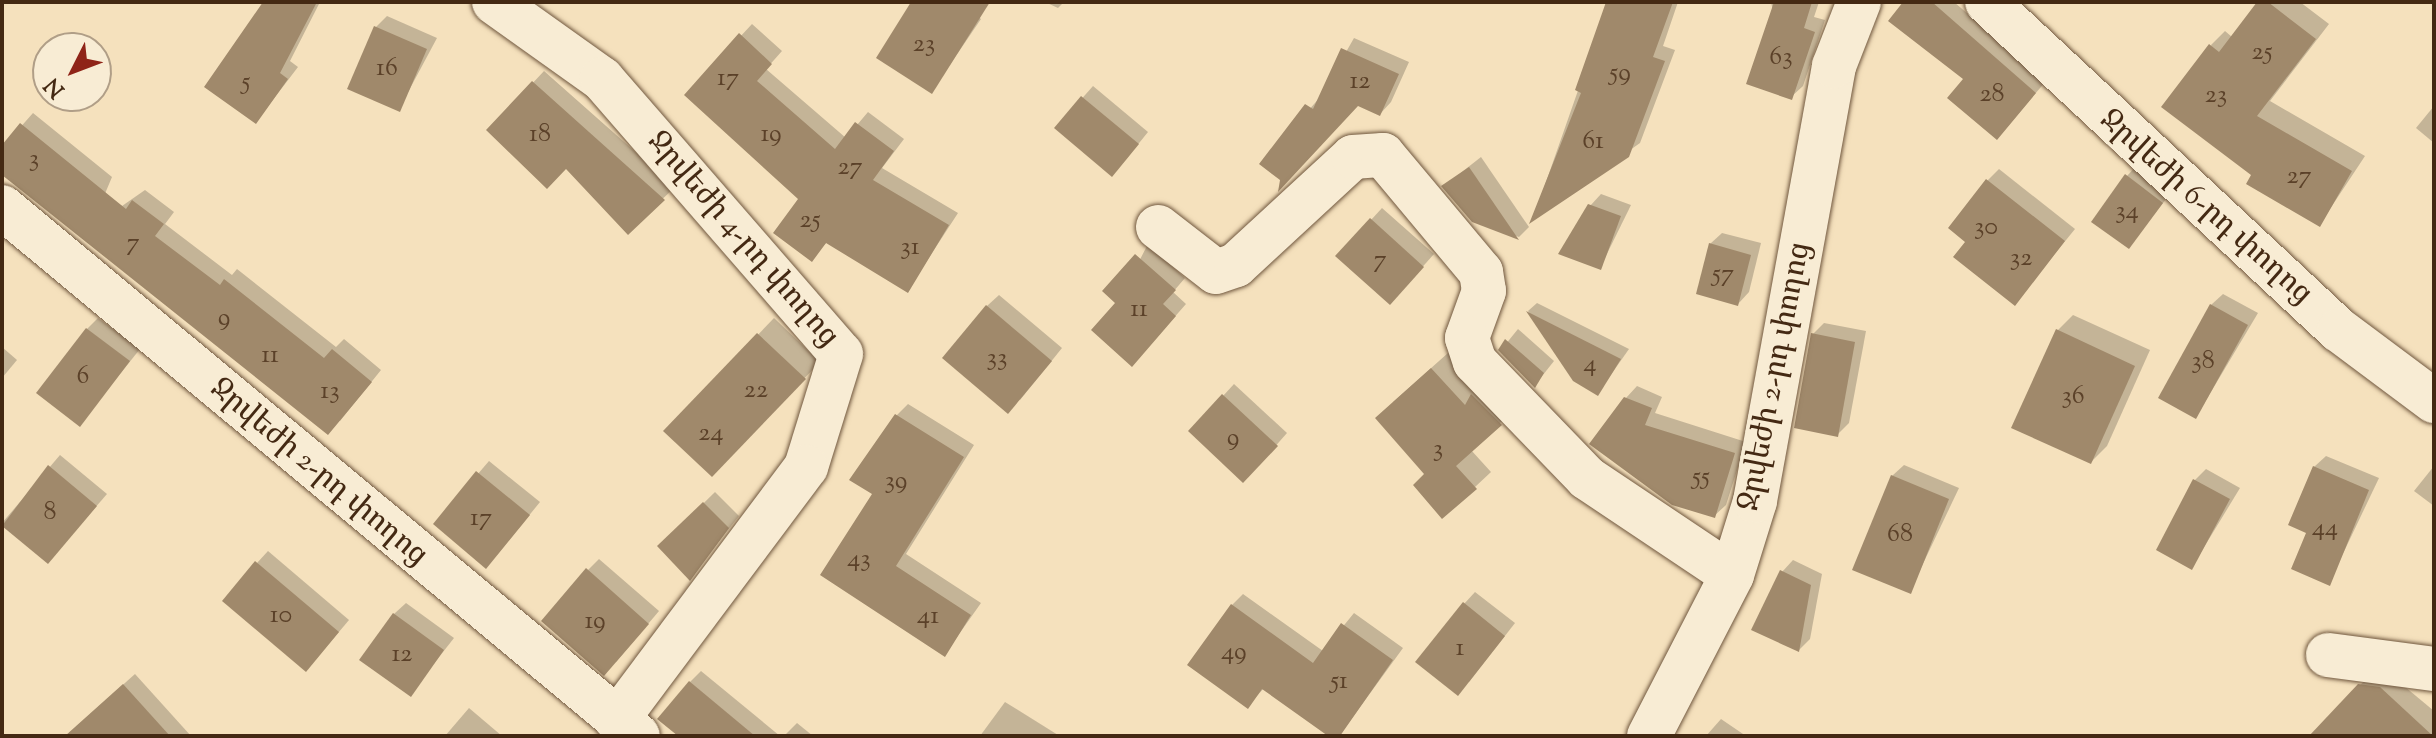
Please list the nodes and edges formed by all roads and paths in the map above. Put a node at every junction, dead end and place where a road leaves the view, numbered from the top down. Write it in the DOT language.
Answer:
graph roads {
  1 [pos="494,2"];
  2 [pos="1859,2"];
  3 [pos="1987,2"];
  4 [pos="2,207"];
  5 [pos="1158,227"];
  6 [pos="2434,401"];
  7 [pos="1732,575"];
  8 [pos="2328,655"];
  9 [pos="2434,669"];
  10 [pos="627,728"];
  11 [pos="1649,736"];
  1 -- 10 [label="street, Ջրվեժի 4-րդ փողոց"];
  2 -- 7 [label="street, Ջրվեժի 2-րդ փողոց"];
  3 -- 6 [label="street, Ջրվեժի 6-րդ փողոց"];
  4 -- 10 [label="street, Ջրվեժի 2-րդ փողոց"];
  5 -- 7 [label="street"];
  7 -- 11 [label="street, Ջրվեժի 2-րդ փողոց"];
  8 -- 9 [label="street"];
}
